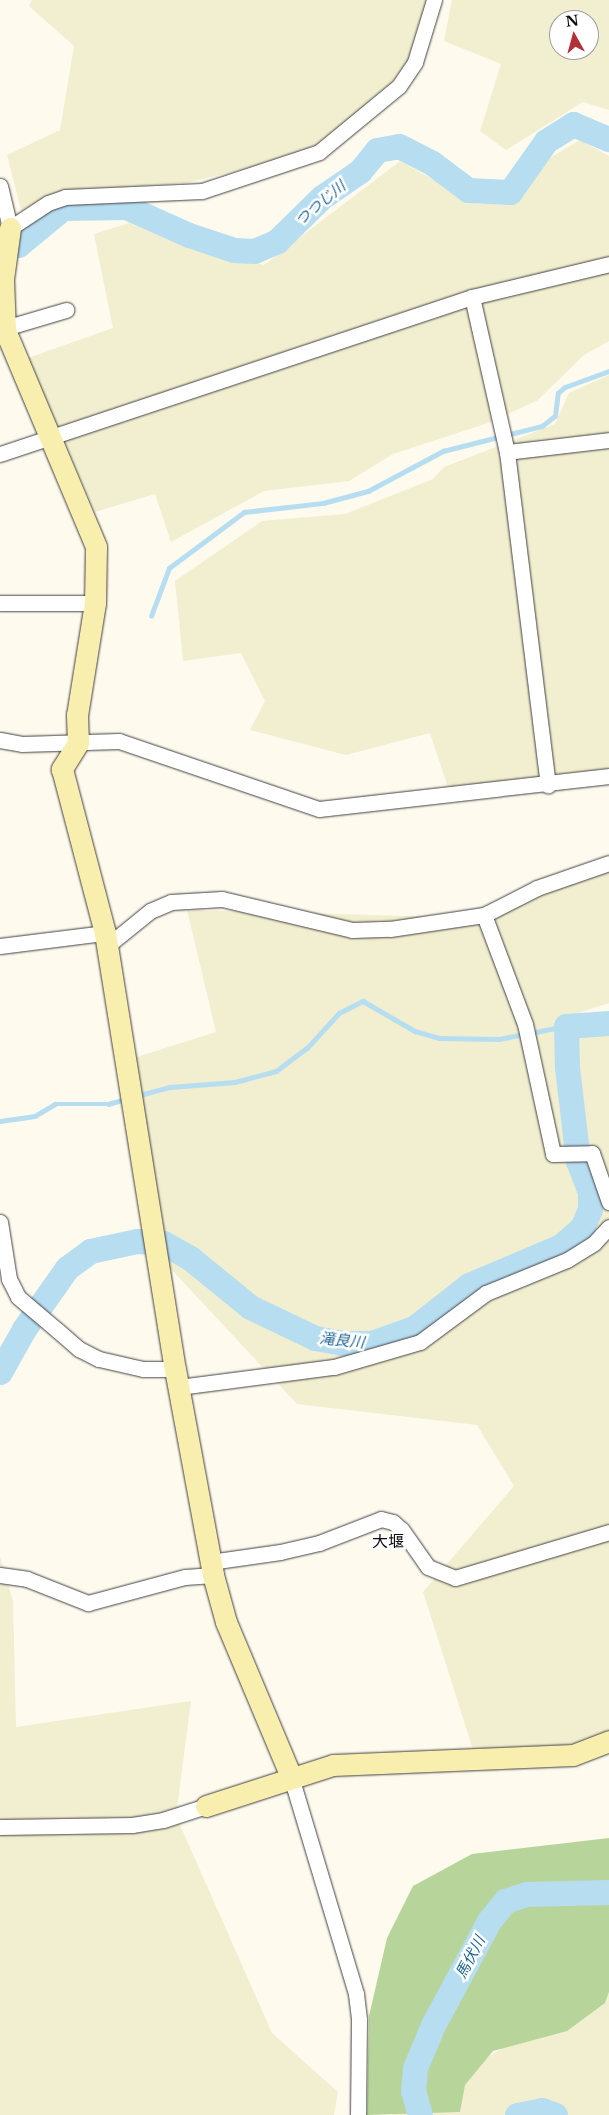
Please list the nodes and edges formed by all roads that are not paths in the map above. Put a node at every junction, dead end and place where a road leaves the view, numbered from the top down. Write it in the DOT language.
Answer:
graph roads {
  1 [pos="434,0"];
  2 [pos="0,186"];
  3 [pos="8,240"];
  4 [pos="609,264"];
  5 [pos="472,297"];
  6 [pos="1,306"];
  7 [pos="66,310"];
  8 [pos="5,328"];
  9 [pos="48,436"];
  10 [pos="609,440"];
  11 [pos="507,452"];
  12 [pos="0,454"];
  13 [pos="0,603"];
  14 [pos="95,603"];
  15 [pos="0,740"];
  16 [pos="78,743"];
  17 [pos="609,776"];
  18 [pos="548,785"];
  19 [pos="609,863"];
  20 [pos="484,915"];
  21 [pos="106,940"];
  22 [pos="0,946"];
  23 [pos="609,1202"];
  24 [pos="0,1222"];
  25 [pos="609,1227"];
  26 [pos="177,1378"];
  27 [pos="609,1532"];
  28 [pos="211,1569"];
  29 [pos="0,1574"];
  30 [pos="605,1748"];
  31 [pos="290,1777"];
  32 [pos="206,1806"];
  33 [pos="0,1827"];
  34 [pos="358,2115"];
  1 -- 3 [label="street"];
  2 -- 3 [label="street"];
  3 -- 6 [label="street"];
  4 -- 5 [label="street"];
  5 -- 9 [label="street"];
  5 -- 11 [label="street"];
  6 -- 8 [label="street"];
  7 -- 8 [label="street"];
  8 -- 9 [label="street"];
  9 -- 12 [label="street"];
  9 -- 14 [label="street"];
  10 -- 11 [label="street"];
  11 -- 18 [label="street"];
  13 -- 14 [label="street"];
  14 -- 16 [label="street"];
  15 -- 16 [label="street"];
  16 -- 18 [label="street"];
  16 -- 21 [label="street"];
  17 -- 18 [label="street"];
  19 -- 20 [label="street"];
  20 -- 21 [label="street"];
  20 -- 23 [label="street"];
  21 -- 22 [label="street"];
  21 -- 26 [label="street"];
  24 -- 26 [label="street"];
  25 -- 26 [label="street"];
  26 -- 28 [label="street"];
  27 -- 28 [label="street"];
  28 -- 29 [label="street"];
  28 -- 31 [label="street"];
  30 -- 31 [label="street"];
  31 -- 32 [label="street"];
  31 -- 34 [label="street"];
  32 -- 33 [label="street"];
}
